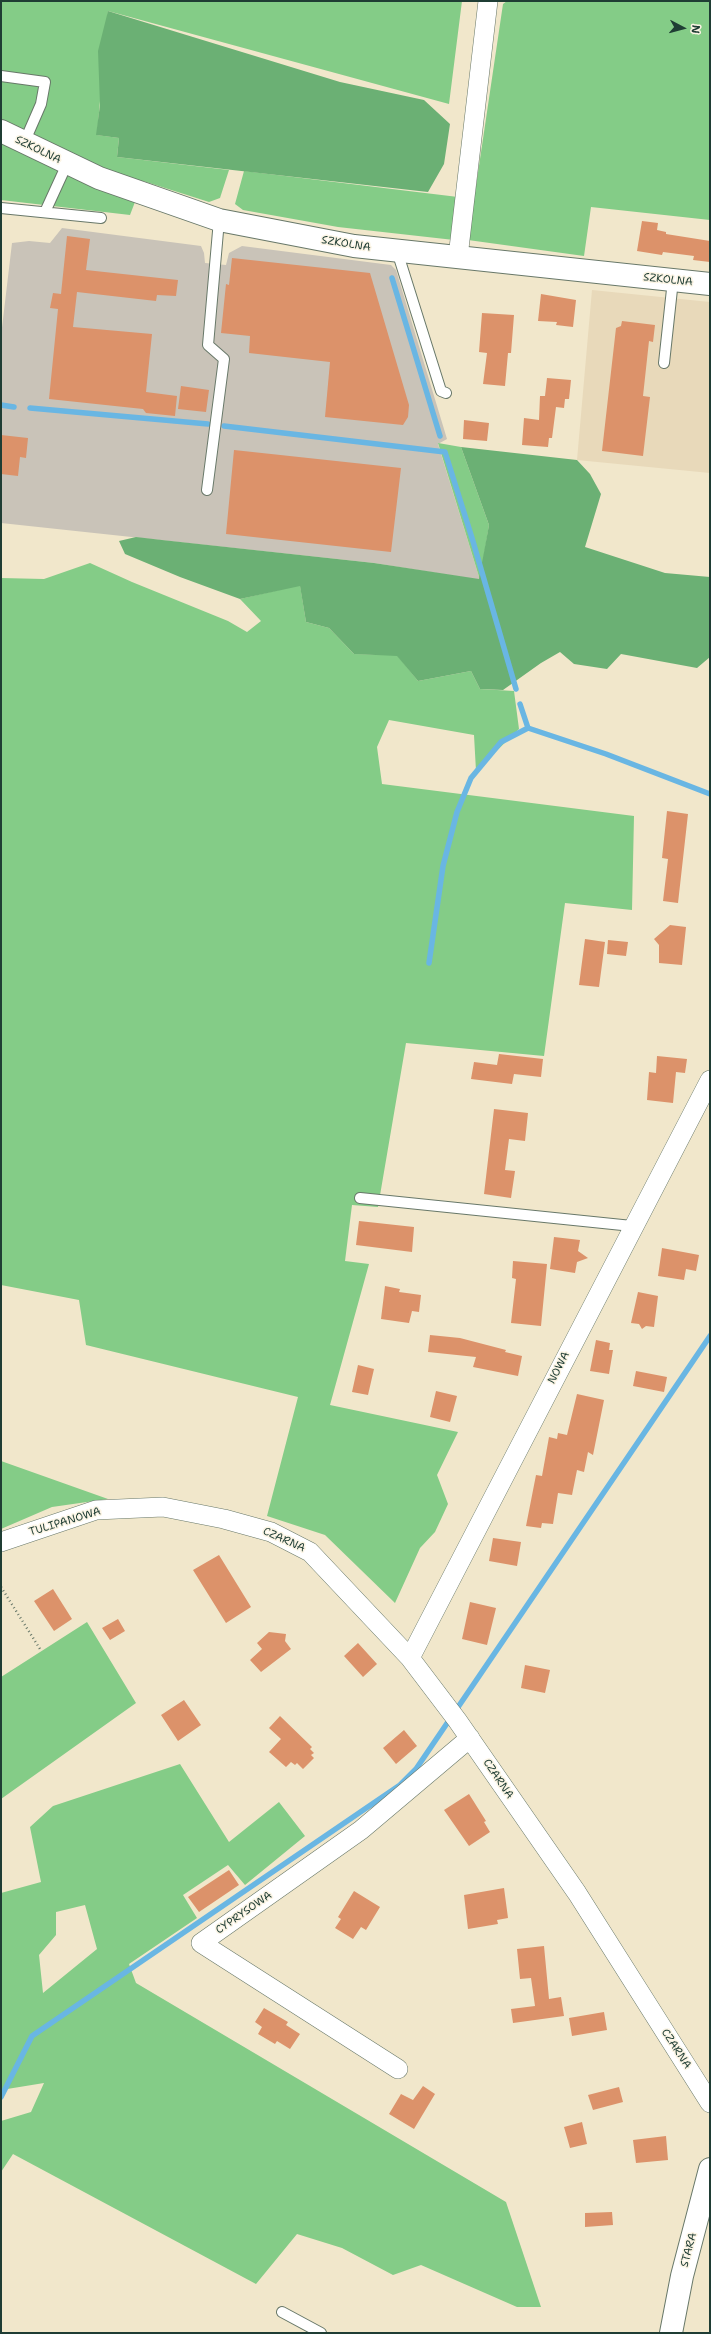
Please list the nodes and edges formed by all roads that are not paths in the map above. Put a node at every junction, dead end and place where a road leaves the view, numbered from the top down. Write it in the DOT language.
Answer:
graph roads {
  1 [pos="488,1"];
  2 [pos="1,76"];
  3 [pos="1,131"];
  4 [pos="24,143"];
  5 [pos="67,164"];
  6 [pos="1,208"];
  7 [pos="45,212"];
  8 [pos="101,218"];
  9 [pos="220,220"];
  10 [pos="397,252"];
  11 [pos="458,258"];
  12 [pos="673,280"];
  13 [pos="710,284"];
  14 [pos="664,363"];
  15 [pos="446,393"];
  16 [pos="207,490"];
  17 [pos="710,1080"];
  18 [pos="360,1198"];
  19 [pos="632,1226"];
  20 [pos="224,1519"];
  21 [pos="1,1542"];
  22 [pos="410,1658"];
  23 [pos="470,1738"];
  24 [pos="398,2069"];
  25 [pos="710,2103"];
  26 [pos="710,2169"];
  27 [pos="282,2312"];
  28 [pos="321,2333"];
  29 [pos="671,2333"];
  1 -- 11 [label="street"];
  2 -- 4 [label="lane"];
  3 -- 4 [label="street, SZKOLNA"];
  4 -- 5 [label="street, SZKOLNA"];
  5 -- 7 [label="lane"];
  5 -- 9 [label="street, SZKOLNA"];
  6 -- 7 [label="lane"];
  7 -- 8 [label="lane"];
  9 -- 10 [label="street, SZKOLNA"];
  9 -- 16 [label="lane"];
  10 -- 11 [label="street, SZKOLNA"];
  10 -- 15 [label="lane"];
  11 -- 12 [label="street, SZKOLNA"];
  12 -- 13 [label="street, SZKOLNA"];
  12 -- 14 [label="lane"];
  17 -- 19 [label="street, NOWA"];
  18 -- 19 [label="lane"];
  19 -- 22 [label="street, NOWA"];
  20 -- 21 [label="street, TULIPANOWA"];
  20 -- 22 [label="street, CZARNA"];
  22 -- 23 [label="street, CZARNA"];
  23 -- 24 [label="street, CYPRYSOWA"];
  23 -- 25 [label="street, CZARNA"];
  26 -- 29 [label="street, STARA"];
  27 -- 28 [label="lane"];
}
